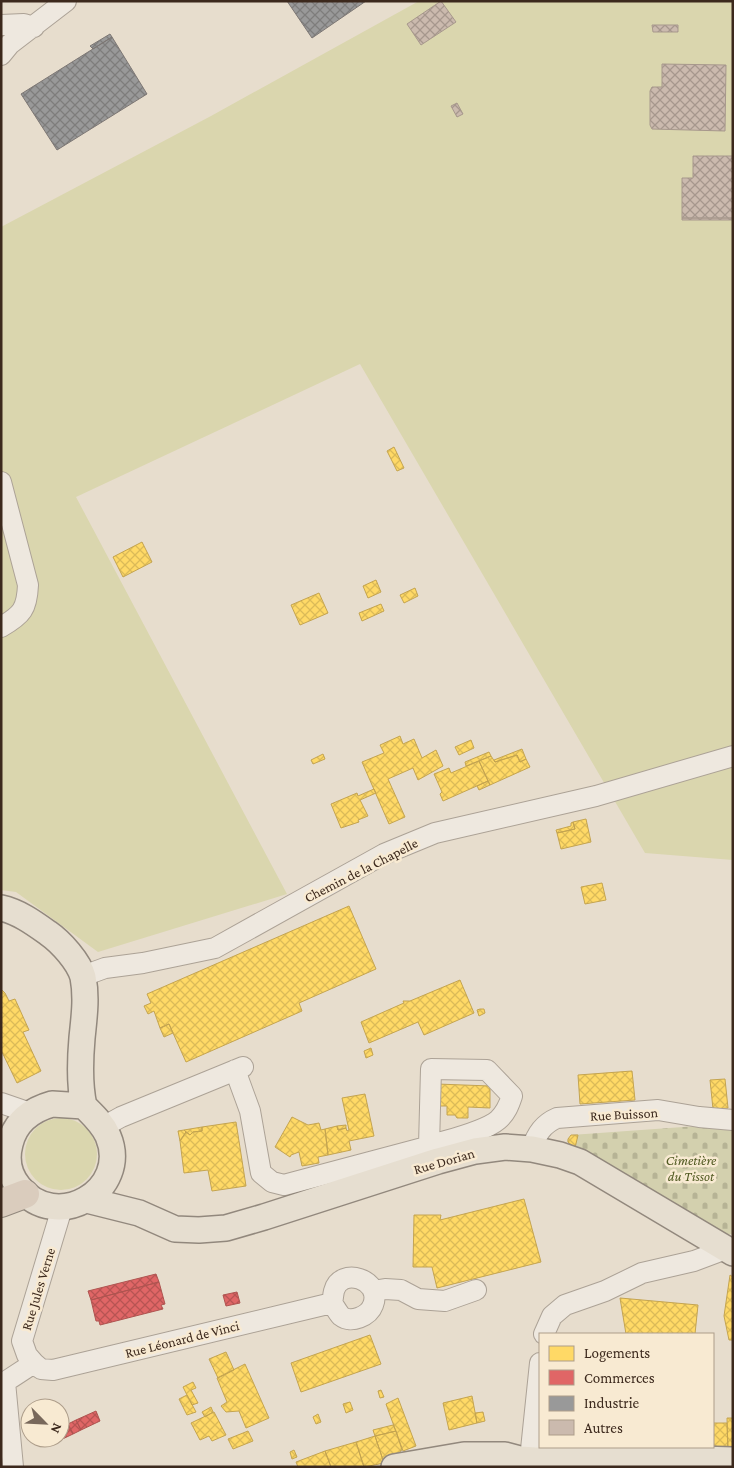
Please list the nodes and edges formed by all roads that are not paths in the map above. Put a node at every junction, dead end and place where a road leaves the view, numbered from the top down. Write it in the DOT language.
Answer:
graph roads {
  1 [pos="66,1"];
  2 [pos="1,25"];
  3 [pos="34,26"];
  4 [pos="1,55"];
  5 [pos="1,482"];
  6 [pos="1,627"];
  7 [pos="733,756"];
  8 [pos="1,908"];
  9 [pos="83,976"];
  10 [pos="82,1039"];
  11 [pos="1,1103"];
  12 [pos="84,1106"];
  13 [pos="41,1109"];
  14 [pos="615,1113"];
  15 [pos="733,1120"];
  16 [pos="103,1127"];
  17 [pos="6,1129"];
  18 [pos="556,1132"];
  19 [pos="429,1146"];
  20 [pos="532,1148"];
  21 [pos="107,1177"];
  22 [pos="13,1199"];
  23 [pos="88,1200"];
  24 [pos="62,1208"];
  25 [pos="139,1213"];
  26 [pos="730,1250"];
  27 [pos="476,1290"];
  28 [pos="373,1291"];
  29 [pos="332,1303"];
  30 [pos="544,1333"];
  31 [pos="34,1363"];
  32 [pos="539,1369"];
  33 [pos="3,1382"];
  34 [pos="733,1460"];
  35 [pos="523,1462"];
  36 [pos="13,1467"];
  37 [pos="394,1467"];
  38 [pos="456,1467"];
  1 -- 3 [label="street"];
  2 -- 3 [label="street"];
  3 -- 4 [label="street"];
  5 -- 6 [label="street"];
  7 -- 9 [label="street, Chemin de la Chapelle"];
  8 -- 9 [label="main road"];
  9 -- 10 [label="main road"];
  10 -- 12 [label="main road"];
  10 -- 13 [label="main road"];
  11 -- 13 [label="street"];
  12 -- 13 [label="main road"];
  12 -- 16 [label="main road"];
  13 -- 17 [label="main road"];
  14 -- 15 [label="street, Rue Buisson"];
  14 -- 18 [label="street"];
  14 -- 20 [label="street, Rue Buisson"];
  16 -- 19 [label="street"];
  16 -- 21 [label="main road"];
  17 -- 22 [label="main road"];
  19 -- 19 [label="street"];
  20 -- 25 [label="main road, Rue Dorian"];
  20 -- 26 [label="main road, Rue Dorian"];
  21 -- 23 [label="main road"];
  21 -- 25 [label="main road, Rue Dorian"];
  22 -- 24 [label="main road"];
  23 -- 24 [label="main road"];
  23 -- 25 [label="main road, Rue Dorian"];
  24 -- 31 [label="street, Rue Jules Verne"];
  26 -- 30 [label="street"];
  27 -- 28 [label="street"];
  28 -- 29 [label="street"];
  28 -- 29 [label="street"];
  29 -- 31 [label="street, Rue Léonard de Vinci"];
  31 -- 33 [label="street"];
  32 -- 35 [label="street"];
  33 -- 36 [label="street"];
  34 -- 35 [label="main road"];
  35 -- 37 [label="main road"];
  35 -- 38 [label="main road"];
}
